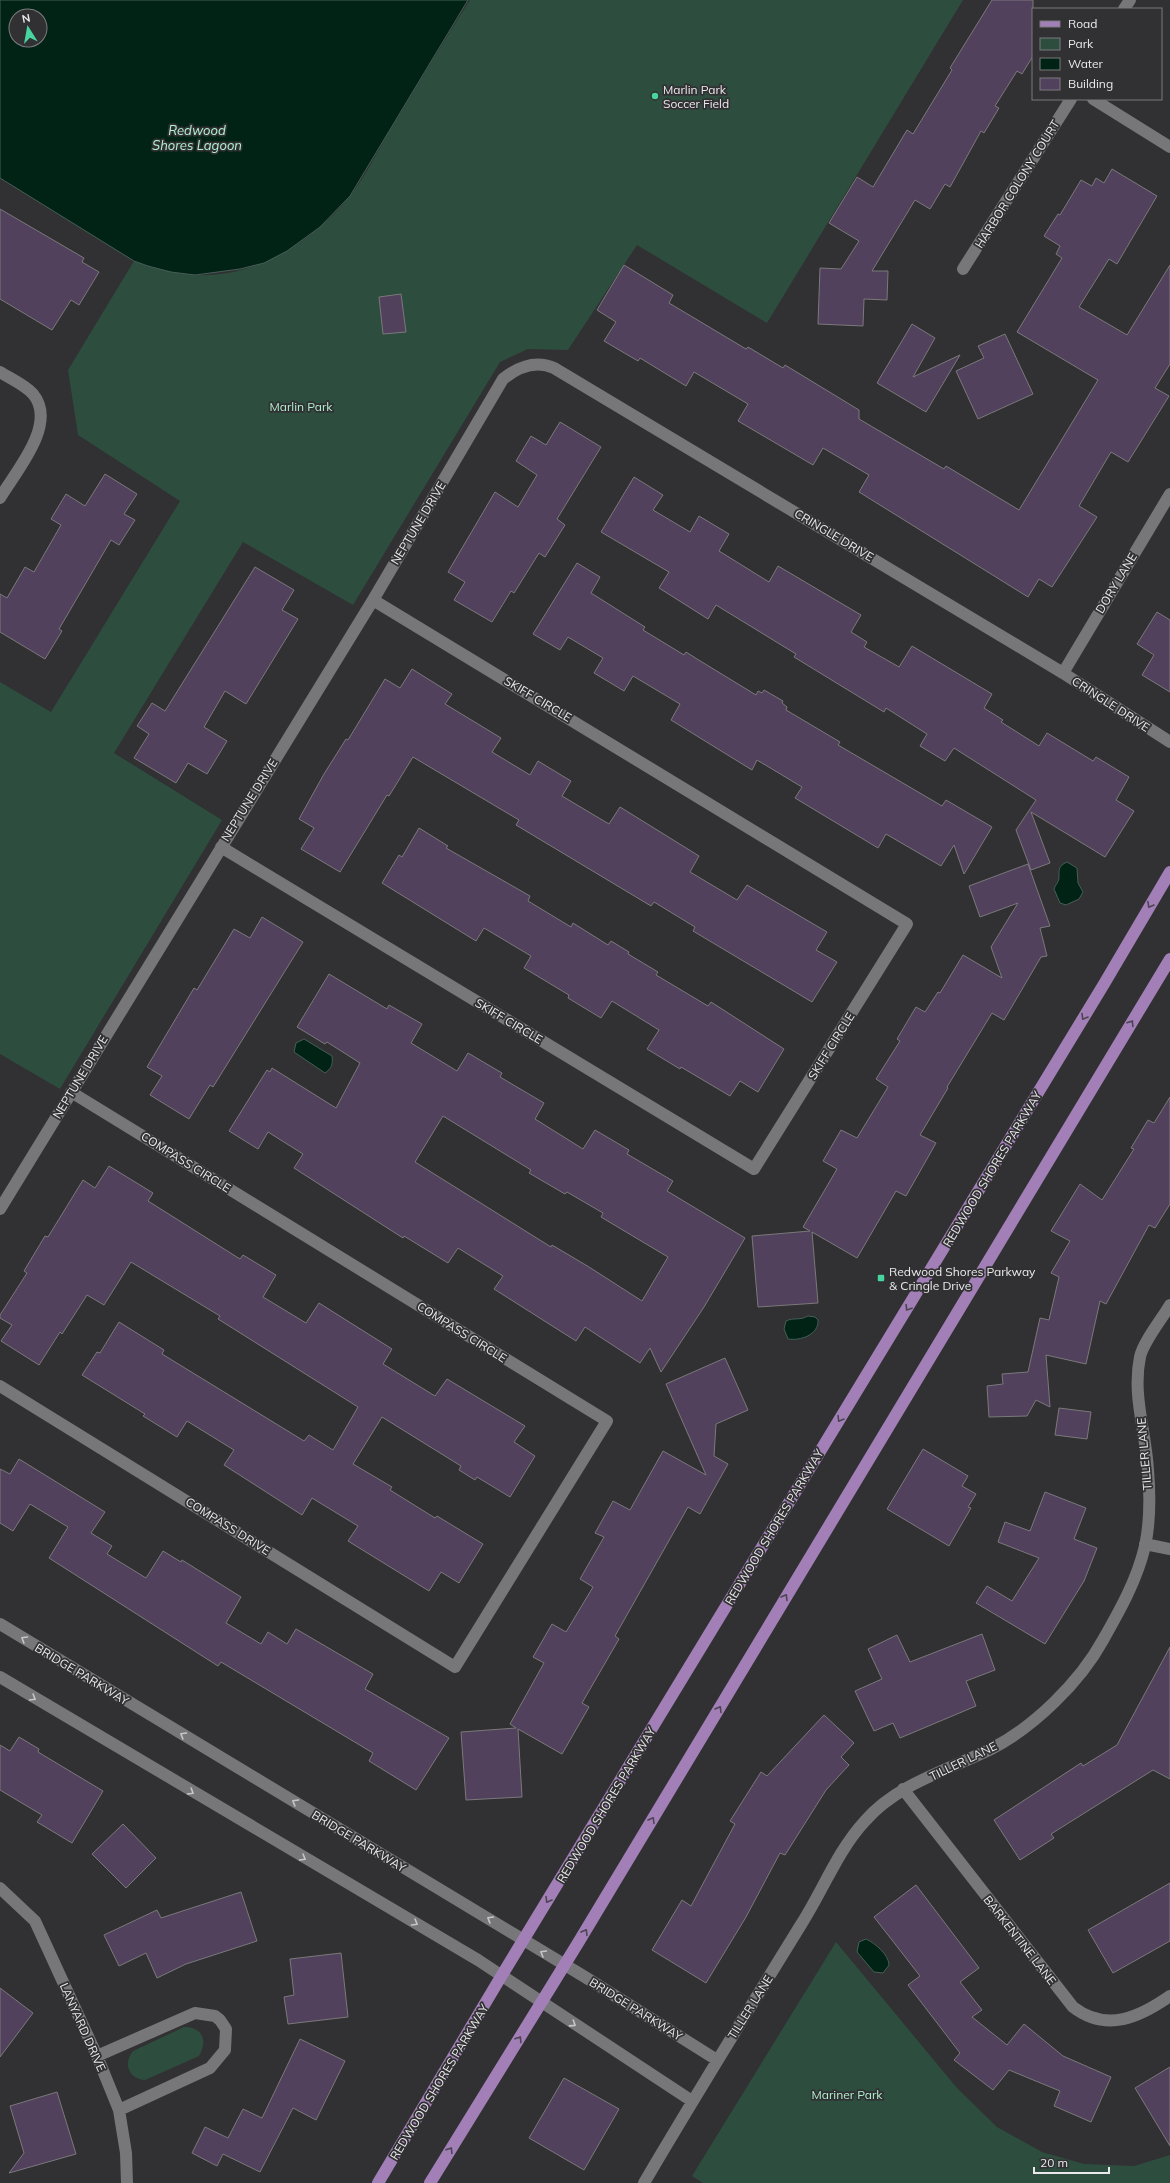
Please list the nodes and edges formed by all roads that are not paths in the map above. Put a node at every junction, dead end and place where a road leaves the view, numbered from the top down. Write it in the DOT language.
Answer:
graph roads {
  1 [pos="1070,100"];
  2 [pos="1095,100"];
  3 [pos="1170,146"];
  4 [pos="964,269"];
  5 [pos="0,372"];
  6 [pos="497,390"];
  7 [pos="1170,494"];
  8 [pos="0,498"];
  9 [pos="373,600"];
  10 [pos="1063,673"];
  11 [pos="1170,742"];
  12 [pos="220,847"];
  13 [pos="1170,872"];
  14 [pos="1170,959"];
  15 [pos="71,1092"];
  16 [pos="0,1209"];
  17 [pos="1170,1305"];
  18 [pos="0,1386"];
  19 [pos="1145,1544"];
  20 [pos="1170,1549"];
  21 [pos="0,1624"];
  22 [pos="455,1667"];
  23 [pos="0,1677"];
  24 [pos="903,1789"];
  25 [pos="0,1888"];
  26 [pos="523,1940"];
  27 [pos="564,1965"];
  28 [pos="502,1975"];
  29 [pos="1170,1996"];
  30 [pos="541,2002"];
  31 [pos="97,2056"];
  32 [pos="717,2060"];
  33 [pos="692,2101"];
  34 [pos="119,2110"];
  35 [pos="127,2183"];
  36 [pos="378,2183"];
  37 [pos="430,2183"];
  38 [pos="644,2183"];
  1 -- 4 [label="street, HARBOR COLONY COURT"];
  2 -- 3 [label="street"];
  5 -- 8 [label="street"];
  6 -- 9 [label="street, NEPTUNE DRIVE"];
  6 -- 10 [label="street, CRINGLE DRIVE"];
  7 -- 10 [label="street, DORY LANE"];
  9 -- 12 [label="street, NEPTUNE DRIVE"];
  9 -- 12 [label="street, SKIFF CIRCLE"];
  10 -- 11 [label="street, CRINGLE DRIVE"];
  12 -- 15 [label="street, NEPTUNE DRIVE"];
  13 -- 26 [label="main road, REDWOOD SHORES PARKWAY, one-way"];
  27 -- 14 [label="main road, one-way"];
  15 -- 16 [label="street, NEPTUNE DRIVE"];
  15 -- 22 [label="street, COMPASS CIRCLE"];
  17 -- 19 [label="street, TILLER LANE"];
  18 -- 22 [label="street, COMPASS DRIVE"];
  19 -- 20 [label="street"];
  19 -- 24 [label="street, TILLER LANE"];
  26 -- 21 [label="street, BRIDGE PARKWAY, one-way"];
  23 -- 28 [label="street, one-way"];
  24 -- 29 [label="street, BARKENTINE LANE"];
  24 -- 32 [label="street, TILLER LANE"];
  25 -- 31 [label="street, LANYARD DRIVE"];
  27 -- 26 [label="street, BRIDGE PARKWAY, one-way"];
  26 -- 28 [label="main road, REDWOOD SHORES PARKWAY"];
  27 -- 30 [label="main road"];
  27 -- 32 [label="street, BRIDGE PARKWAY"];
  28 -- 30 [label="street"];
  28 -- 36 [label="main road, REDWOOD SHORES PARKWAY"];
  30 -- 33 [label="street, one-way"];
  37 -- 30 [label="main road, one-way"];
  31 -- 34 [label="street, LANYARD DRIVE"];
  31 -- 34 [label="street"];
  32 -- 33 [label="street, TILLER LANE"];
  33 -- 38 [label="street, TILLER LANE"];
  34 -- 35 [label="street, LANYARD DRIVE"];
}
